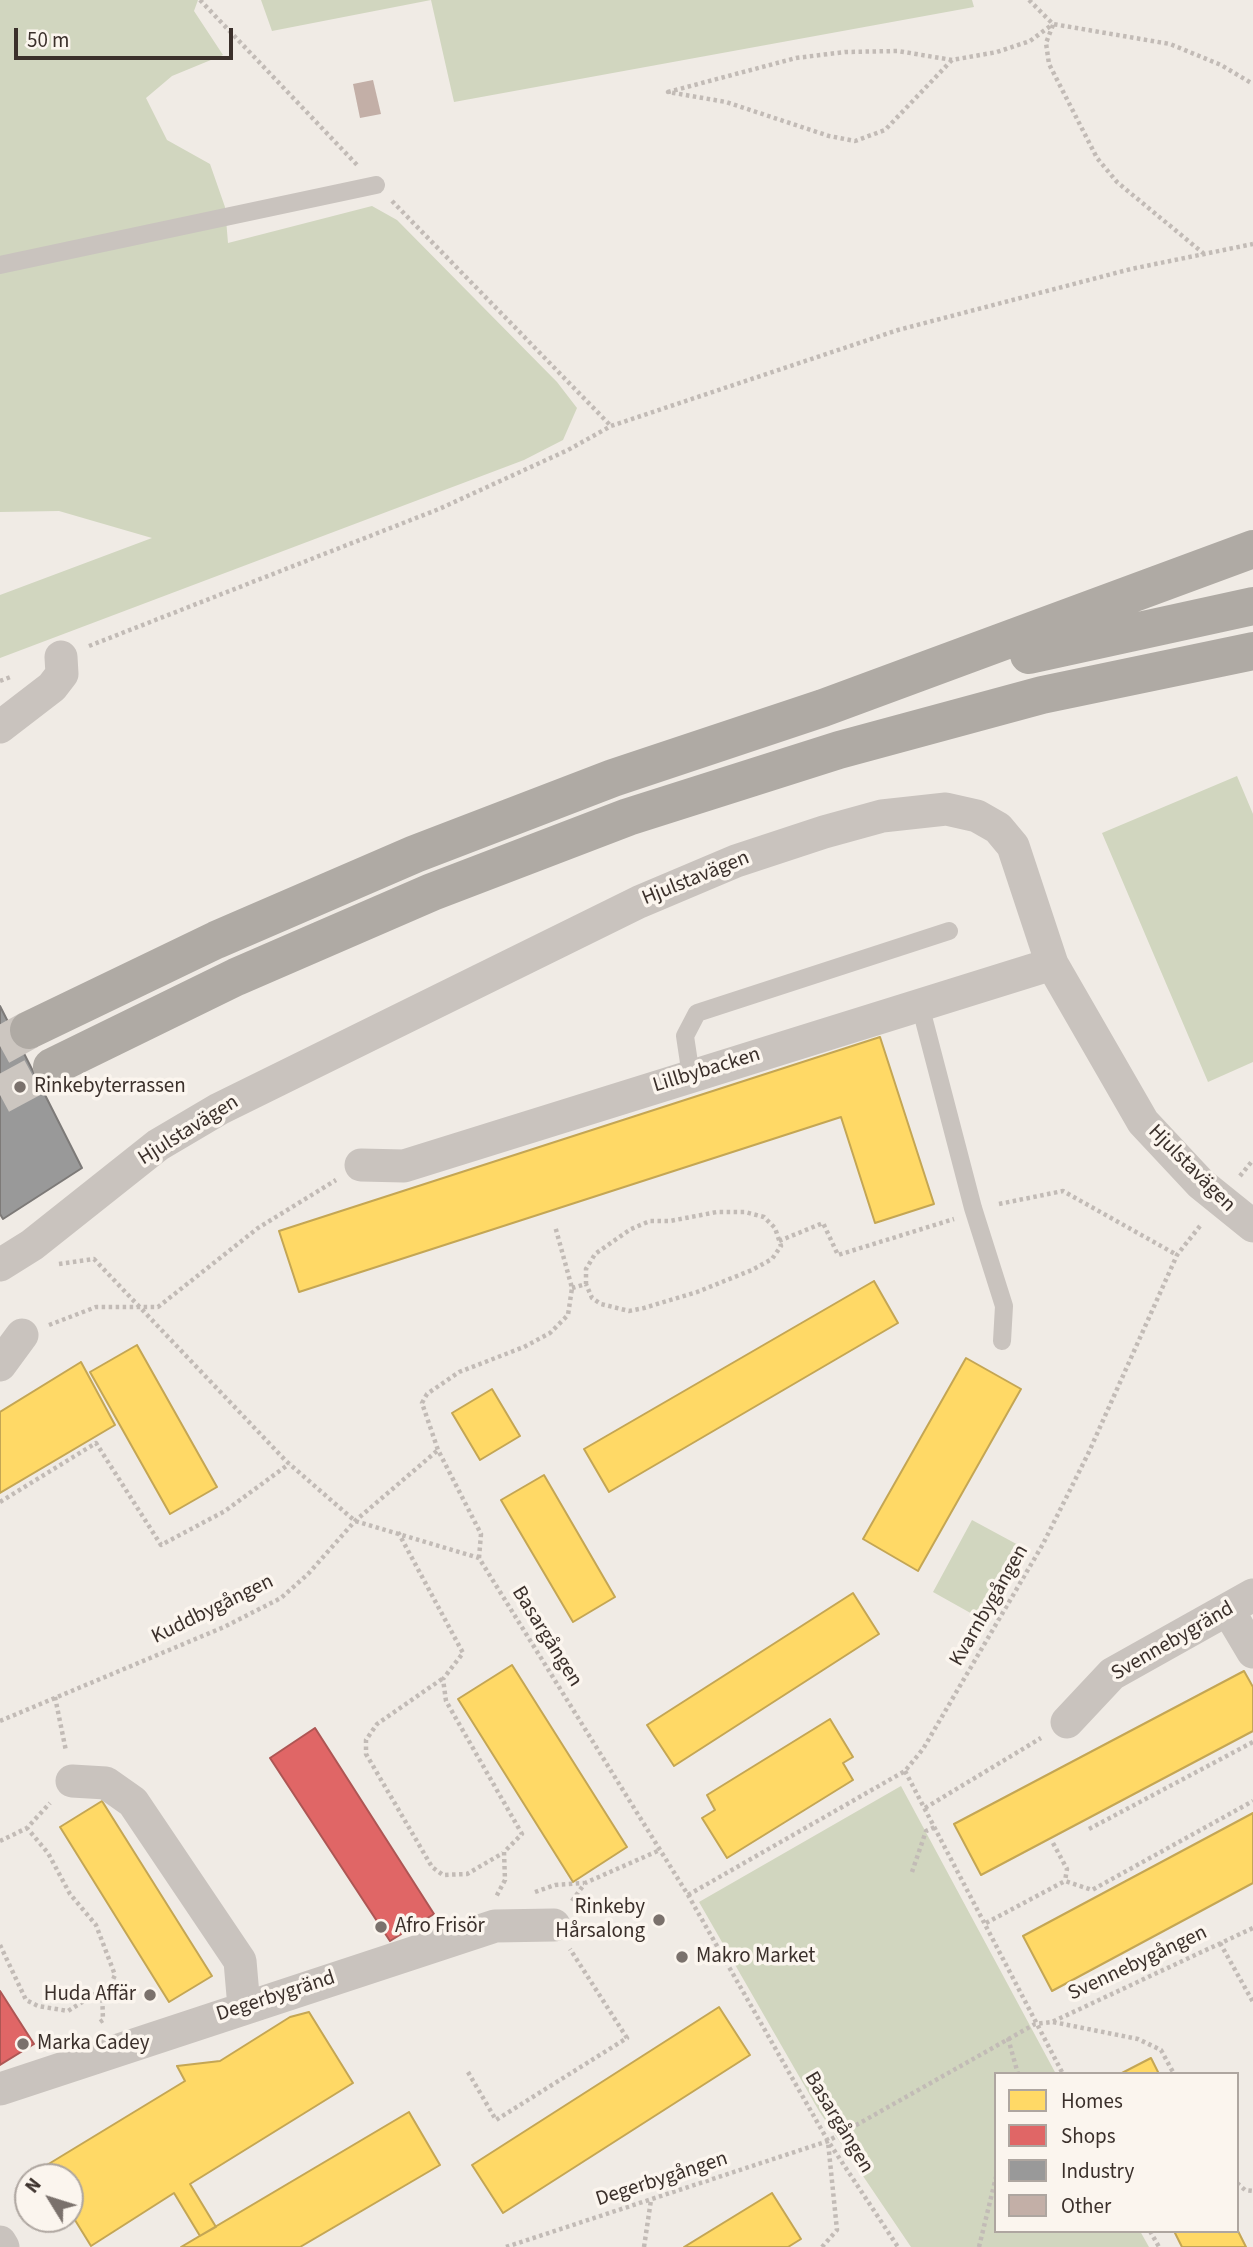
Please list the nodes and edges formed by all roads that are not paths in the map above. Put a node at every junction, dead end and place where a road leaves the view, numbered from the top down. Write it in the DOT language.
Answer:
graph roads {
  1 [pos="376,185"];
  2 [pos="0,265"];
  3 [pos="1253,548"];
  4 [pos="1253,606"];
  5 [pos="1253,651"];
  6 [pos="61,657"];
  7 [pos="823,708"];
  8 [pos="0,727"];
  9 [pos="949,931"];
  10 [pos="1052,964"];
  11 [pos="920,1005"];
  12 [pos="29,1030"];
  13 [pos="52,1067"];
  14 [pos="691,1076"];
  15 [pos="361,1165"];
  16 [pos="1253,1226"];
  17 [pos="3,1255"];
  18 [pos="22,1335"];
  19 [pos="1002,1341"];
  20 [pos="0,1365"];
  21 [pos="1240,1602"];
  22 [pos="1253,1652"];
  23 [pos="1067,1722"];
  24 [pos="72,1781"];
  25 [pos="555,1925"];
  26 [pos="244,2007"];
  27 [pos="0,2089"];
  28 [pos="0,2242"];
  29 [pos="3,2247"];
  1 -- 2 [label="lane"];
  3 -- 7 [label="highway"];
  4 -- 7 [label="highway"];
  5 -- 13 [label="highway"];
  6 -- 8 [label="street"];
  7 -- 12 [label="highway"];
  9 -- 14 [label="lane"];
  10 -- 11 [label="street, Lillbybacken"];
  10 -- 16 [label="street, Hjulstavägen"];
  10 -- 17 [label="street, Hjulstavägen"];
  11 -- 14 [label="street, Lillbybacken"];
  11 -- 19 [label="lane"];
  14 -- 15 [label="street, Lillbybacken"];
  18 -- 20 [label="street"];
  21 -- 22 [label="street"];
  21 -- 23 [label="street, Svennebygränd"];
  24 -- 26 [label="street"];
  25 -- 26 [label="street, Degerbygränd"];
  26 -- 27 [label="street, Degerbygränd"];
  28 -- 29 [label="street"];
}
